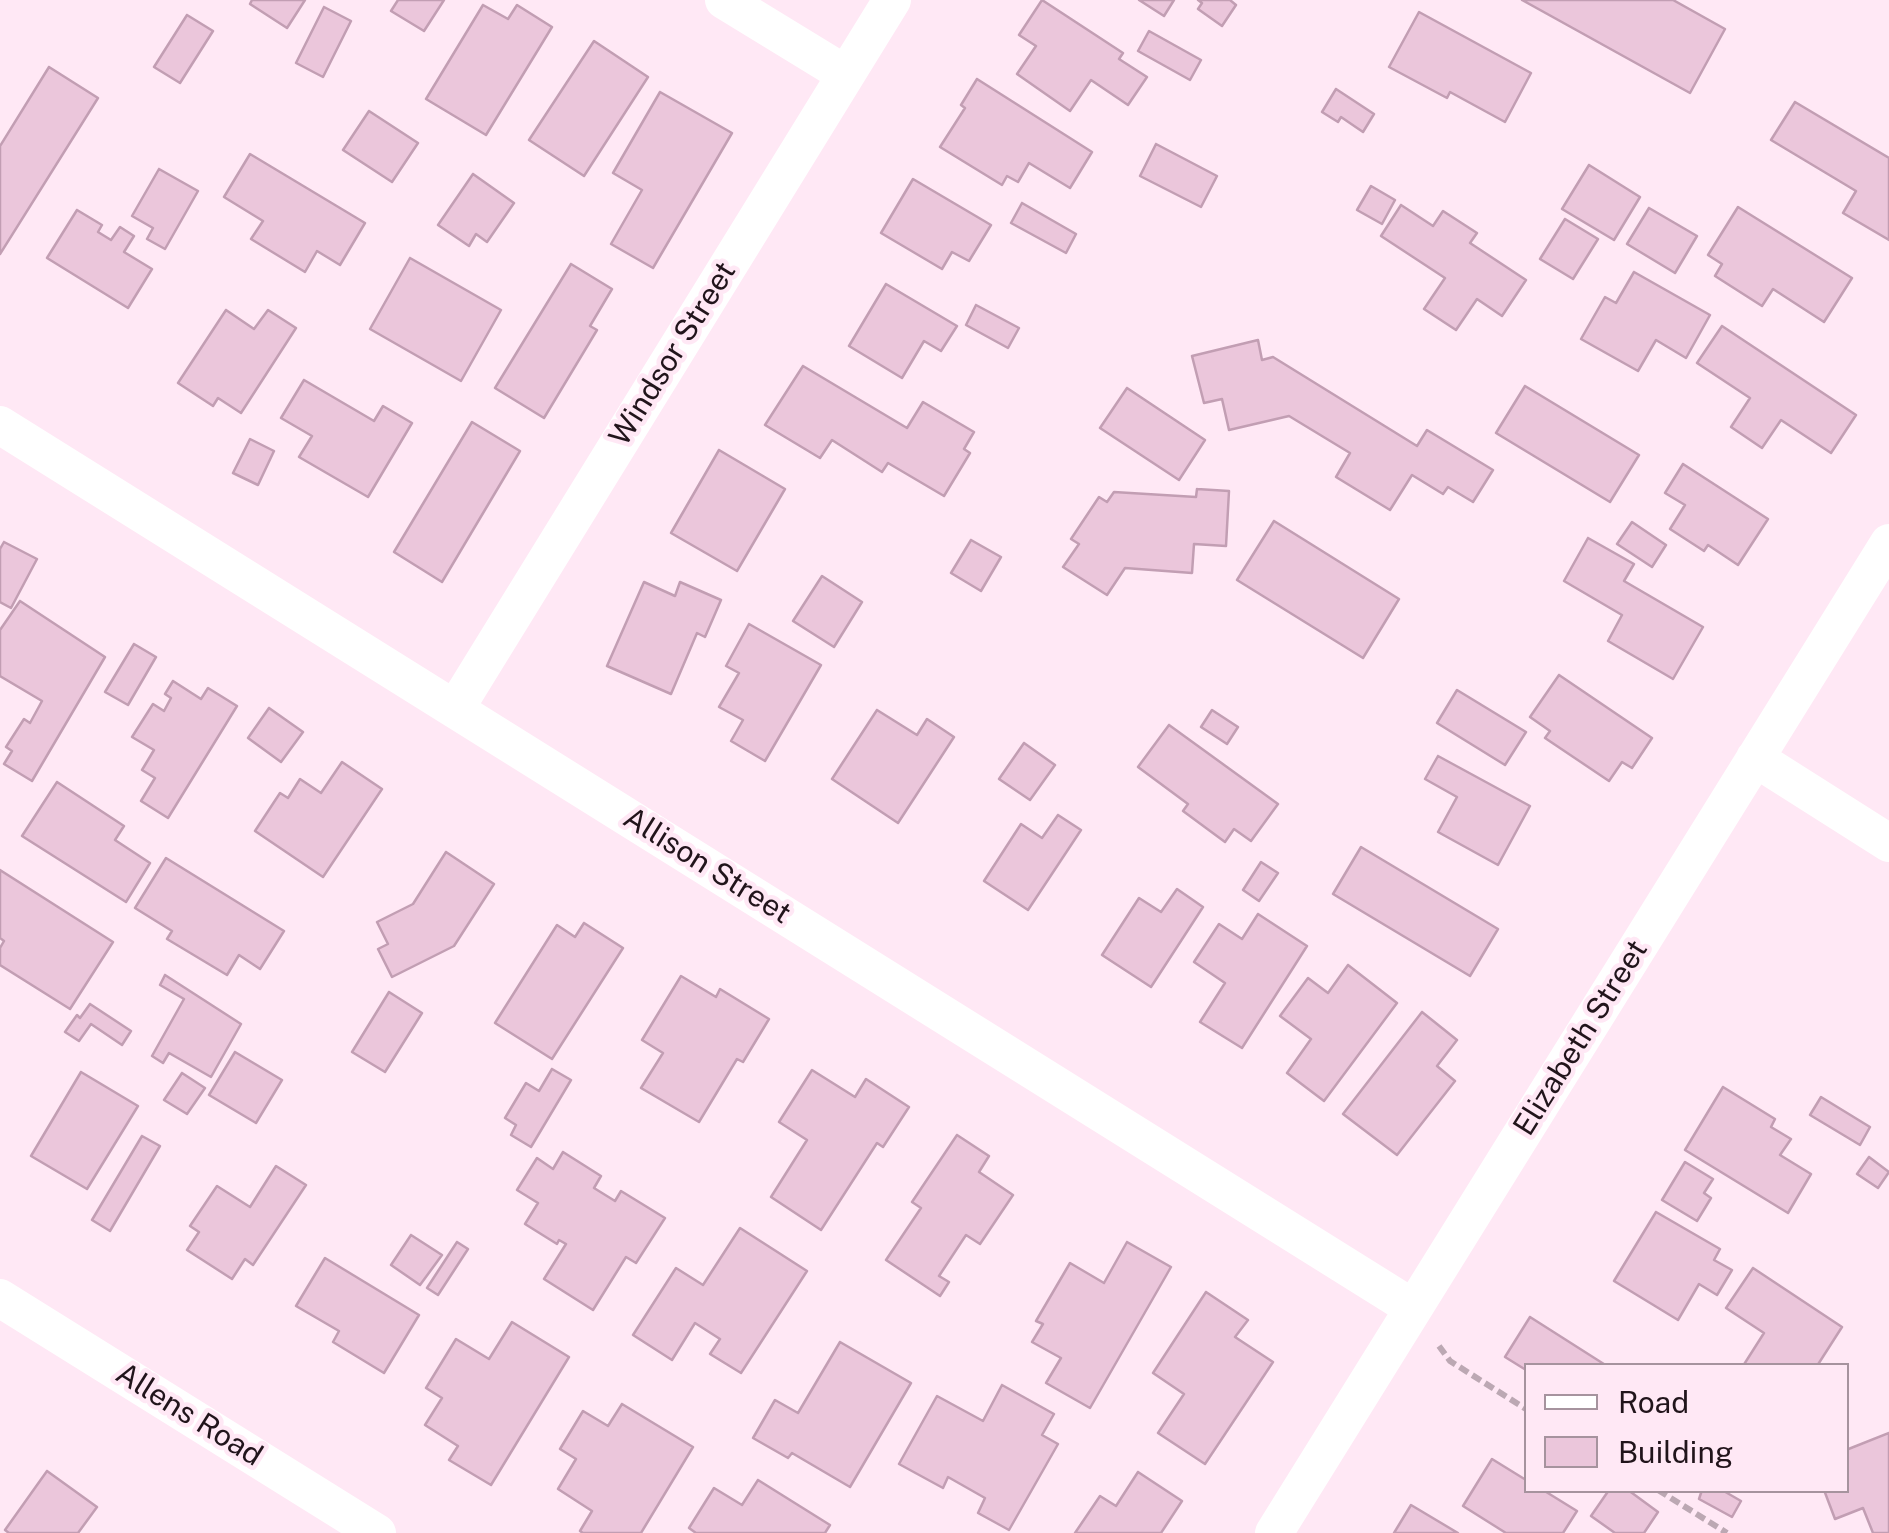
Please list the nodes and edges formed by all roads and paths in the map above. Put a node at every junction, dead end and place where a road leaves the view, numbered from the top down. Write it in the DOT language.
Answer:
graph roads {
  1 [pos="724,0"];
  2 [pos="892,0"];
  3 [pos="845,74"];
  4 [pos="0,425"];
  5 [pos="1889,543"];
  6 [pos="455,709"];
  7 [pos="1755,758"];
  8 [pos="1889,843"];
  9 [pos="0,1298"];
  10 [pos="1414,1308"];
  11 [pos="1450,1361"];
  12 [pos="1524,1408"];
  13 [pos="1663,1493"];
  14 [pos="377,1533"];
  15 [pos="1274,1533"];
  16 [pos="1727,1533"];
  1 -- 3 [label="street"];
  2 -- 3 [label="street, Windsor Street"];
  3 -- 6 [label="street, Windsor Street"];
  4 -- 6 [label="street, Allison Street"];
  5 -- 7 [label="street, Elizabeth Street"];
  6 -- 10 [label="street, Allison Street"];
  7 -- 8 [label="street"];
  7 -- 10 [label="street, Elizabeth Street"];
  9 -- 14 [label="street, Allens Road"];
  10 -- 15 [label="street, Elizabeth Street"];
  11 -- 12 [label="path"];
  13 -- 16 [label="path"];
}
